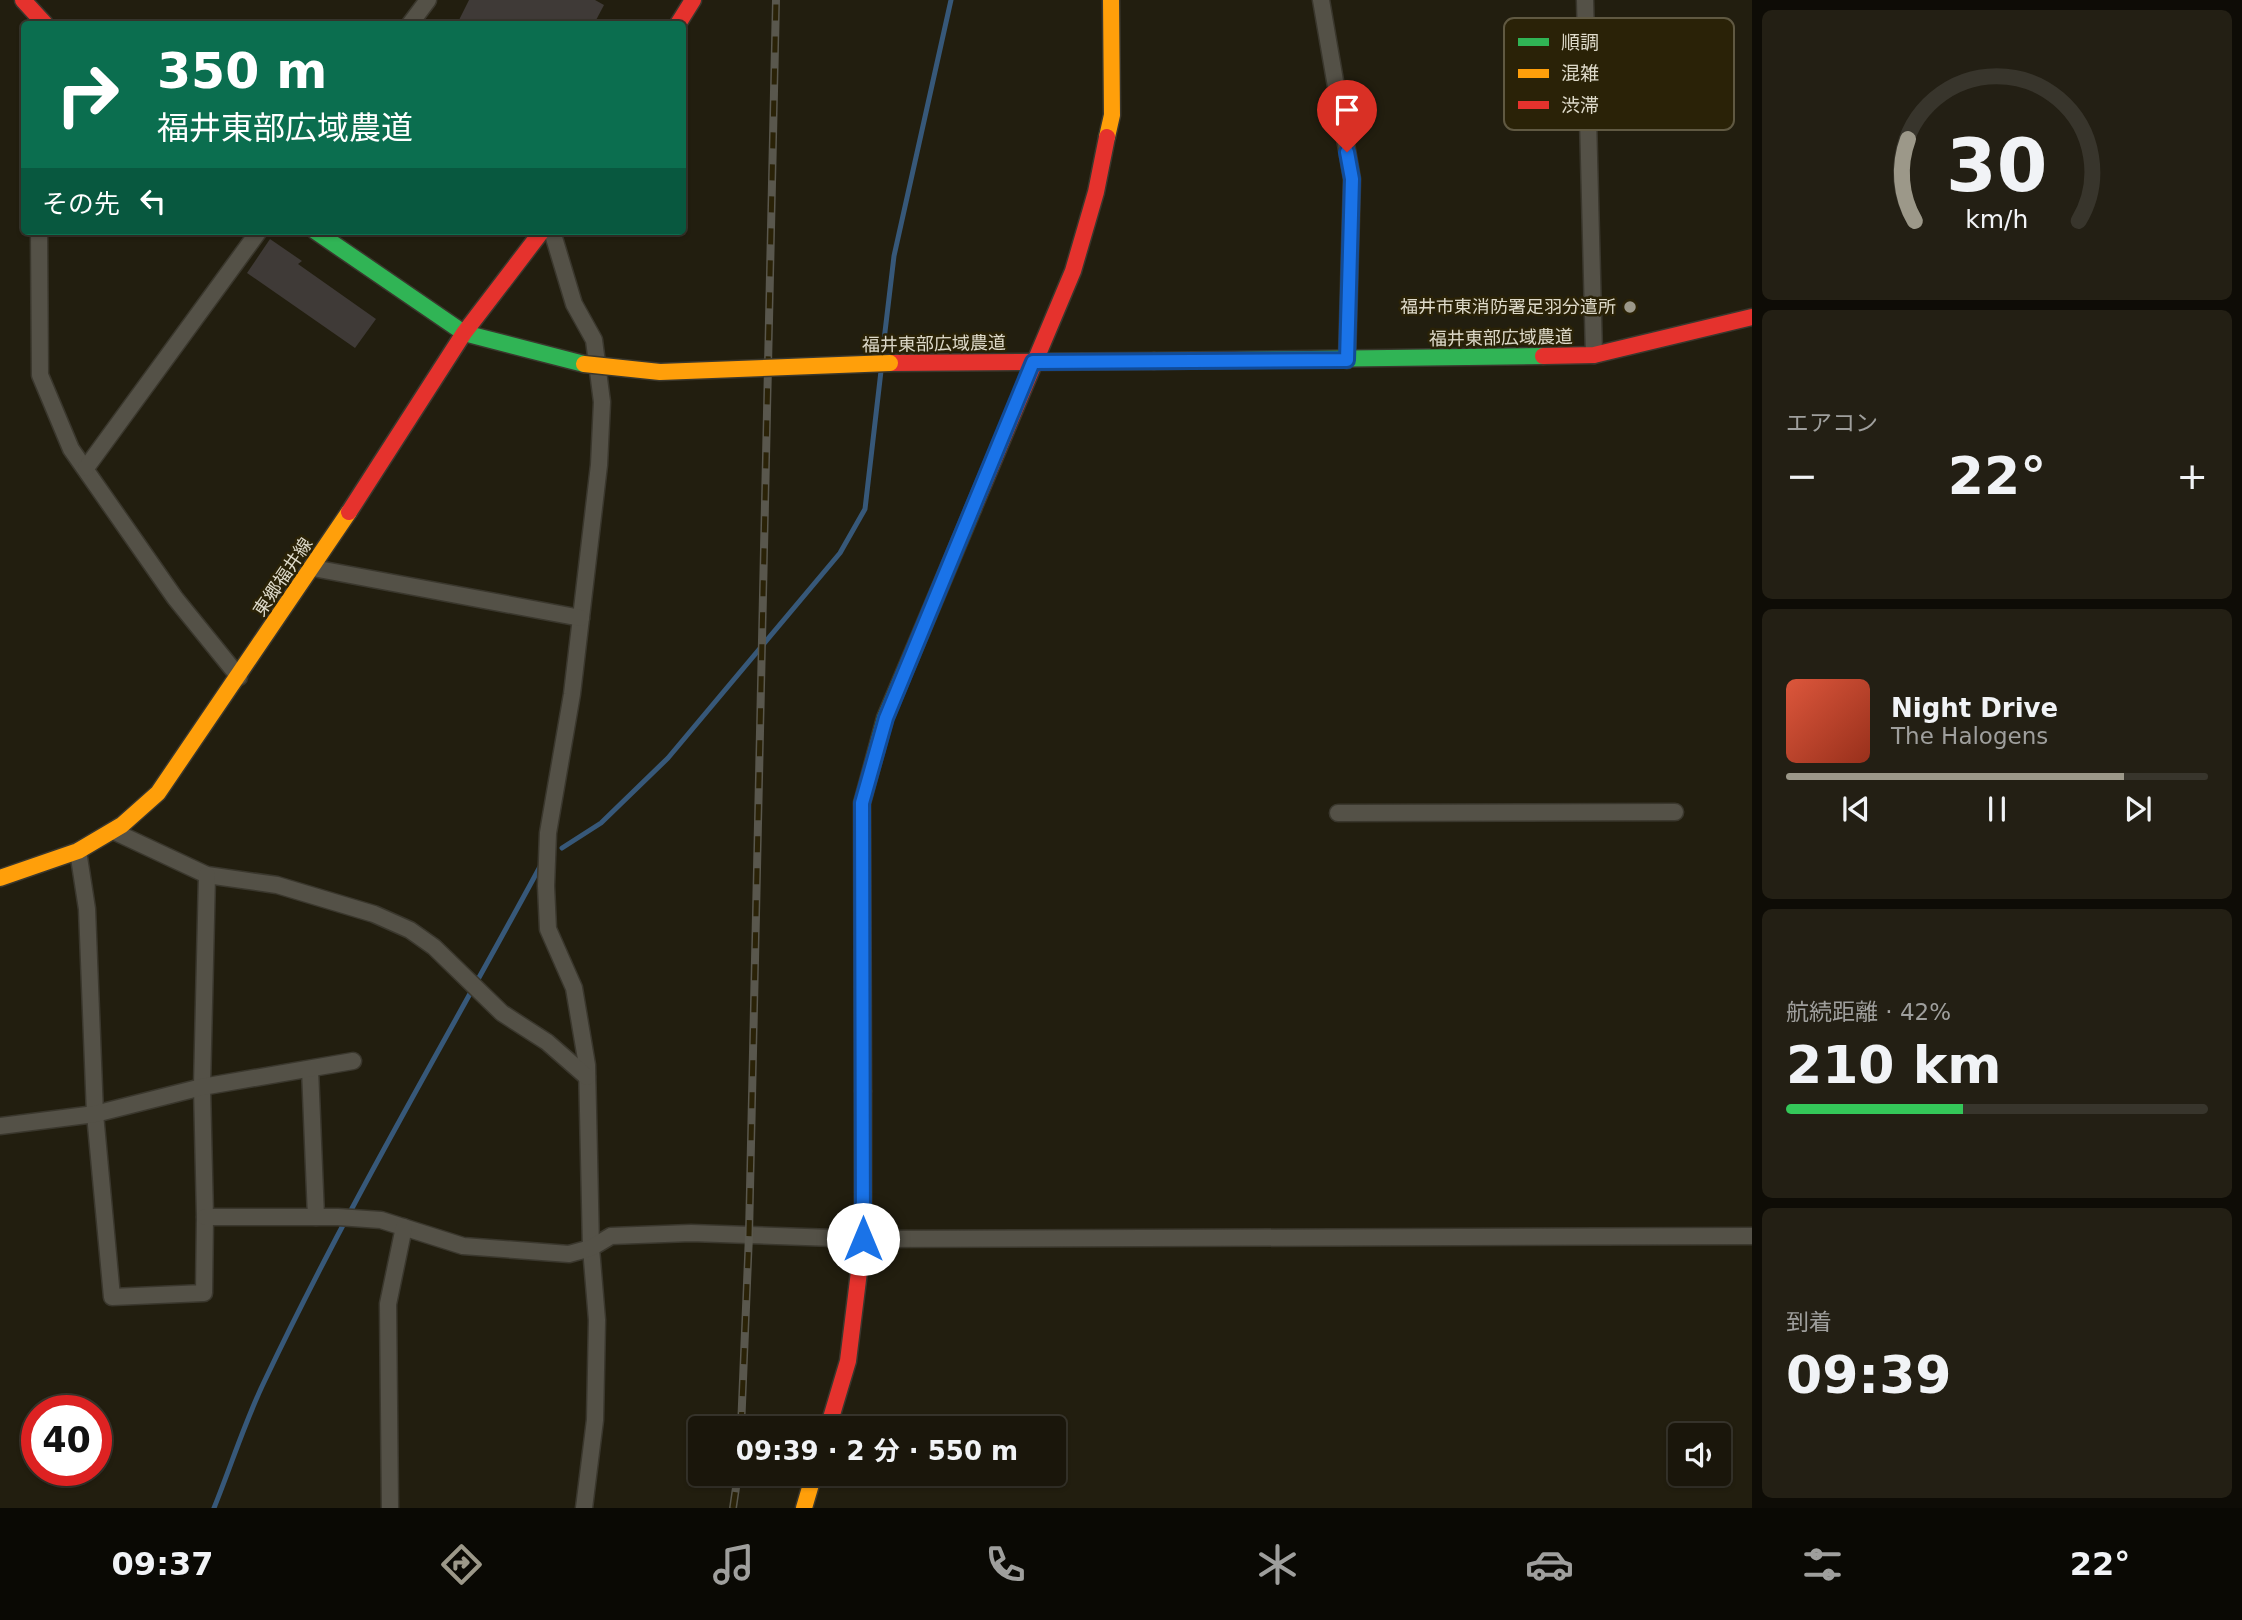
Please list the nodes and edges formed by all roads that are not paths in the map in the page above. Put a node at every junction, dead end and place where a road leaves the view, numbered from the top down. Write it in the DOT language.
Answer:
graph roads {
  1 [pos="23,0"];
  2 [pos="40,0"];
  3 [pos="428,0"];
  4 [pos="693,0"];
  5 [pos="1111,0"];
  6 [pos="1321,0"];
  7 [pos="1585,0"];
  8 [pos="1585,18"];
  9 [pos="40,21"];
  10 [pos="42,21"];
  11 [pos="412,21"];
  12 [pos="680,21"];
  13 [pos="1588,130"];
  14 [pos="39,235"];
  15 [pos="256,235"];
  16 [pos="321,235"];
  17 [pos="539,235"];
  18 [pos="553,235"];
  19 [pos="1752,317"];
  20 [pos="464,332"];
  21 [pos="1594,355"];
  22 [pos="1347,360"];
  23 [pos="1033,362"];
  24 [pos="86,468"];
  25 [pos="313,568"];
  26 [pos="581,618"];
  27 [pos="239,677"];
  28 [pos="1675,812"];
  29 [pos="1338,813"];
  30 [pos="113,831"];
  31 [pos="78,851"];
  32 [pos="207,875"];
  33 [pos="0,878"];
  34 [pos="353,1061"];
  35 [pos="310,1069"];
  36 [pos="587,1077"];
  37 [pos="202,1087"];
  38 [pos="94,1115"];
  39 [pos="0,1126"];
  40 [pos="205,1217"];
  41 [pos="316,1217"];
  42 [pos="404,1227"];
  43 [pos="1752,1236"];
  44 [pos="863,1239"];
  45 [pos="591,1248"];
  46 [pos="832,1416"];
  47 [pos="810,1486"];
  48 [pos="390,1508"];
  49 [pos="584,1508"];
  50 [pos="804,1508"];
  1 -- 9 [label="street"];
  2 -- 10 [label="street"];
  3 -- 11 [label="street"];
  4 -- 12 [label="street"];
  5 -- 23 [label="street"];
  6 -- 22 [label="street"];
  7 -- 8 [label="street"];
  13 -- 21 [label="street"];
  14 -- 24 [label="street"];
  15 -- 24 [label="street"];
  16 -- 20 [label="street, 福井東部広域農道"];
  17 -- 20 [label="street, 東郷福井線"];
  18 -- 26 [label="street"];
  19 -- 21 [label="street, 福井東部広域農道"];
  20 -- 23 [label="street, 福井東部広域農道, bridge"];
  20 -- 25 [label="street, 東郷福井線"];
  21 -- 22 [label="street, 福井東部広域農道"];
  22 -- 23 [label="street, 福井東部広域農道"];
  23 -- 44 [label="street"];
  24 -- 27 [label="street"];
  25 -- 26 [label="street"];
  25 -- 27 [label="street, 東郷福井線"];
  26 -- 36 [label="street"];
  27 -- 30 [label="street, 東郷福井線"];
  28 -- 29 [label="street"];
  30 -- 31 [label="street, 東郷福井線"];
  30 -- 32 [label="street"];
  31 -- 33 [label="street, 東郷福井線"];
  31 -- 38 [label="street"];
  32 -- 36 [label="street"];
  32 -- 37 [label="street"];
  34 -- 35 [label="street"];
  35 -- 37 [label="street"];
  35 -- 41 [label="street"];
  36 -- 45 [label="street"];
  37 -- 38 [label="street"];
  37 -- 40 [label="street"];
  38 -- 39 [label="street"];
  38 -- 40 [label="street"];
  40 -- 41 [label="street"];
  41 -- 42 [label="street"];
  42 -- 45 [label="street"];
  42 -- 48 [label="street"];
  43 -- 44 [label="street"];
  44 -- 45 [label="street"];
  44 -- 46 [label="street"];
  45 -- 49 [label="street"];
  47 -- 50 [label="street"];
}
